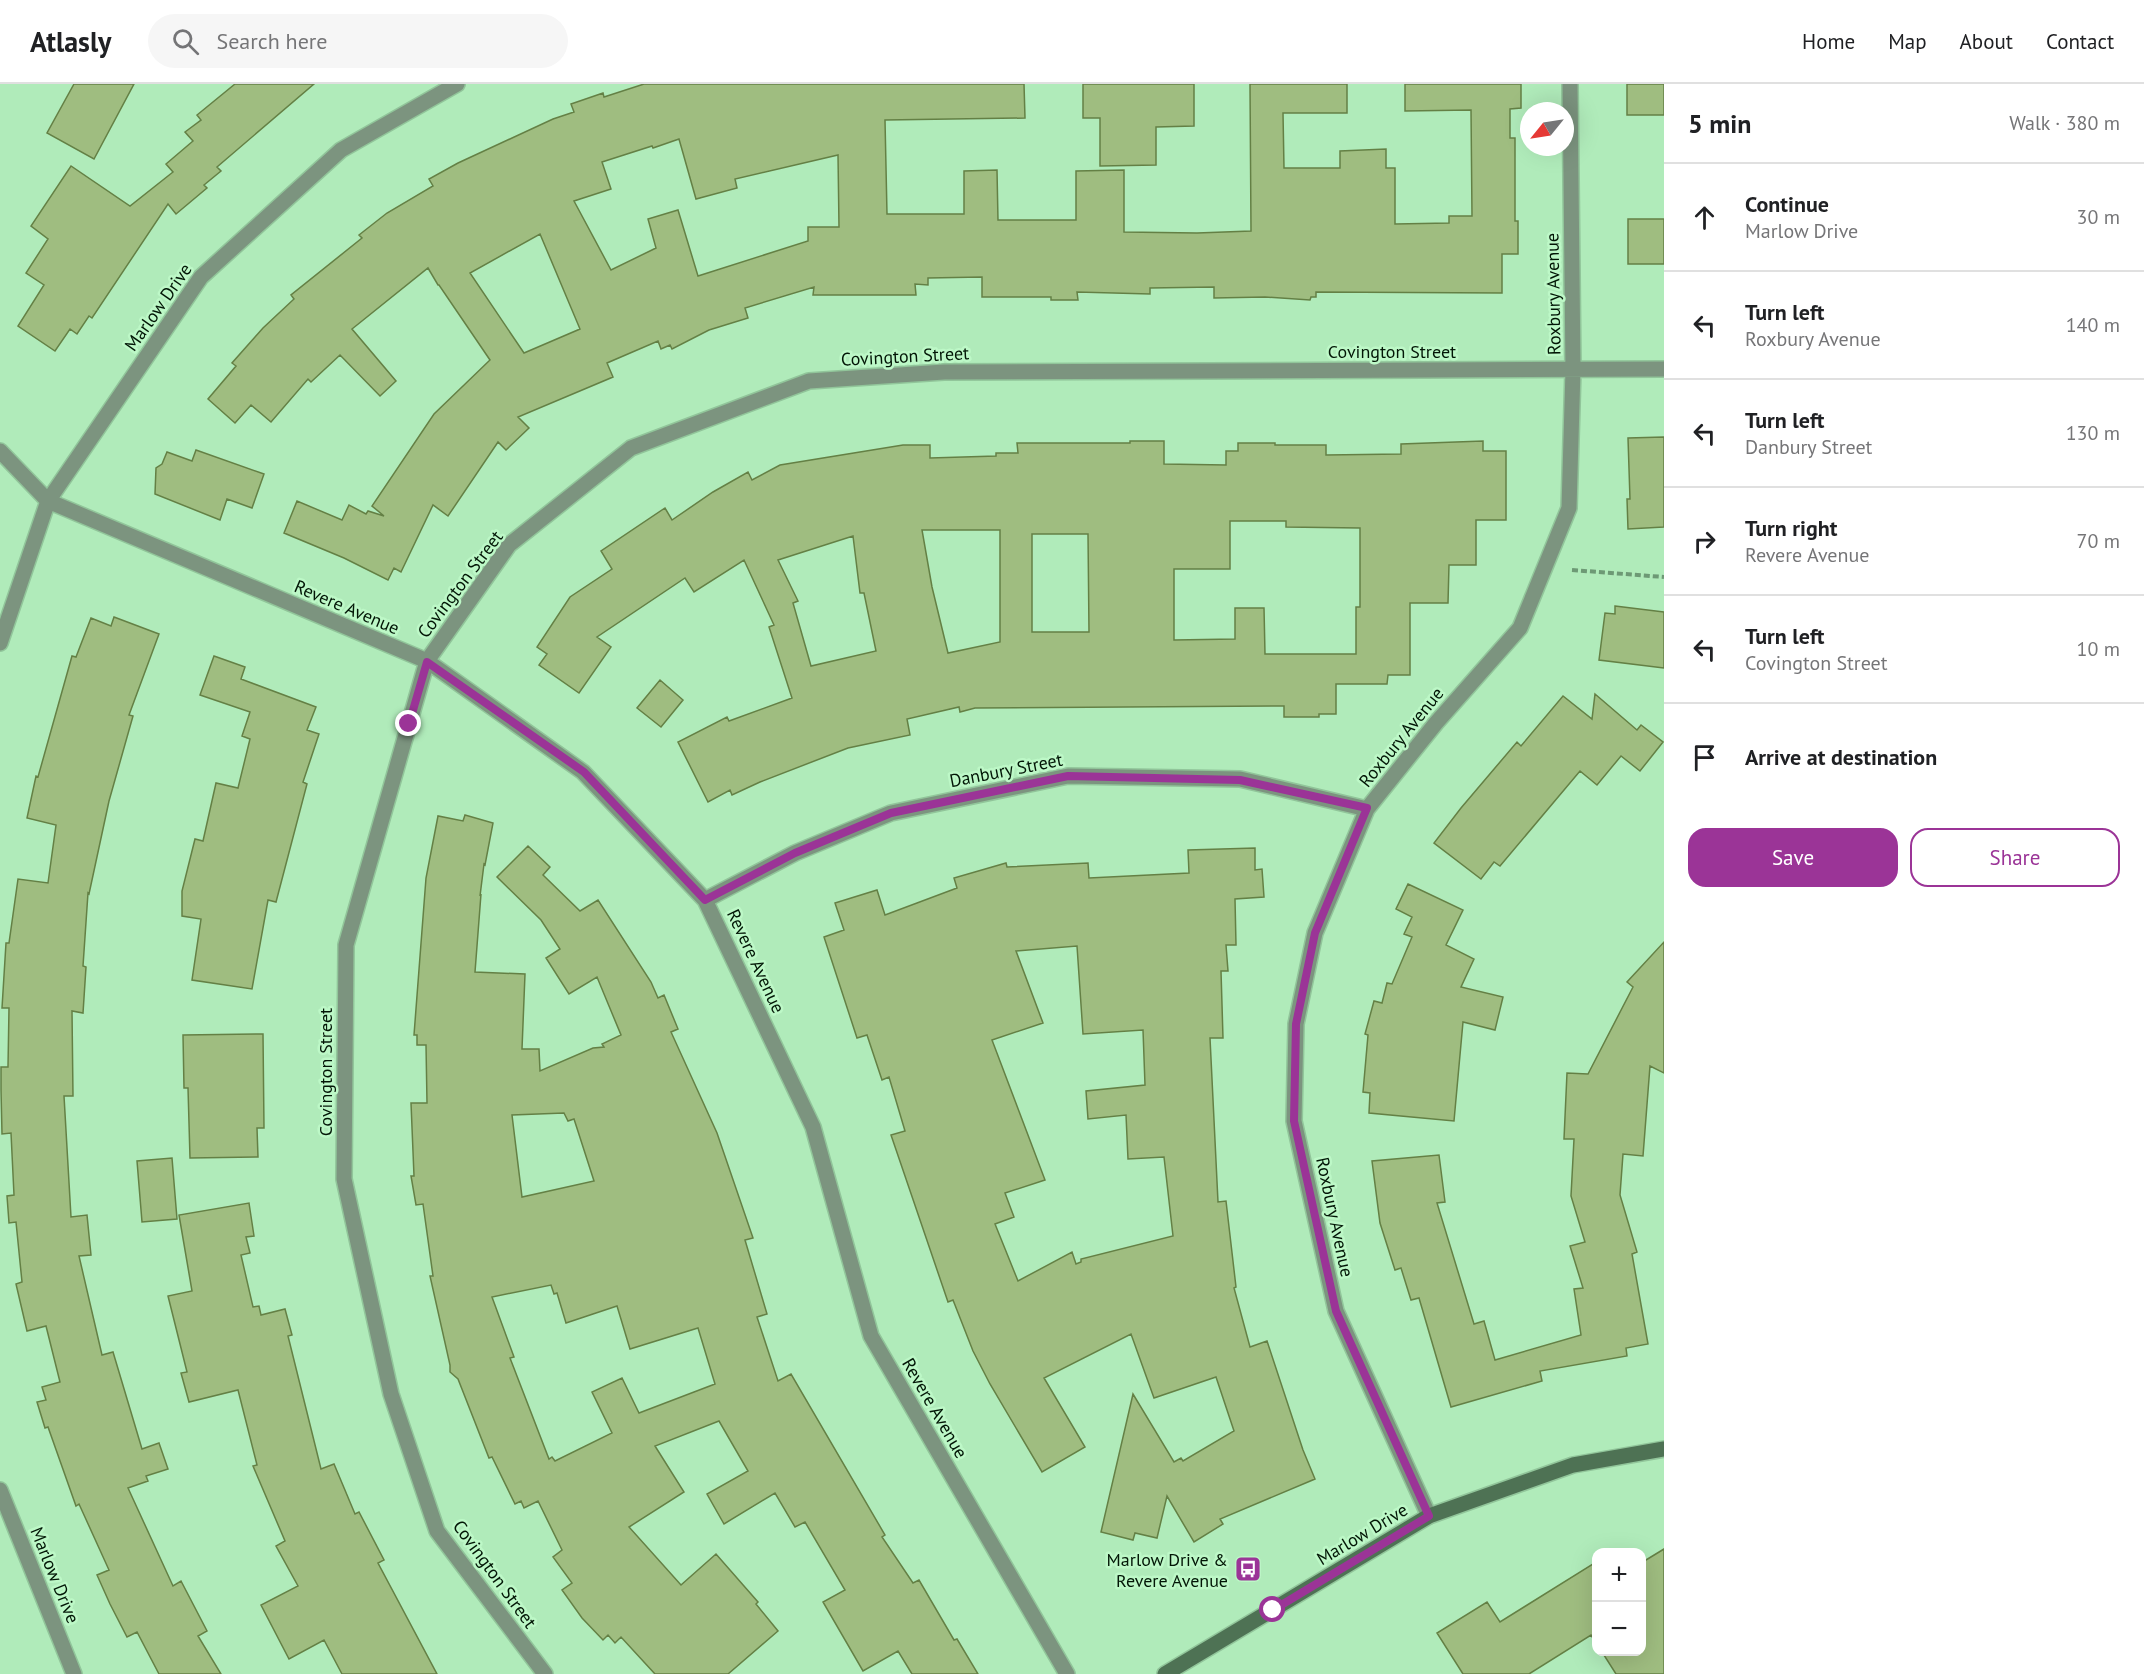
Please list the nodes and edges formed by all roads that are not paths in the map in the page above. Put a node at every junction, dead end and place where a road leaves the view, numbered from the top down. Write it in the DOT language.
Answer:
graph roads {
  1 [pos="457,84"];
  2 [pos="1570,84"];
  3 [pos="1664,369"];
  4 [pos="1573,370"];
  5 [pos="0,450"];
  6 [pos="48,501"];
  7 [pos="0,643"];
  8 [pos="427,662"];
  9 [pos="1367,808"];
  10 [pos="705,900"];
  11 [pos="1664,1449"];
  12 [pos="0,1490"];
  13 [pos="1429,1516"];
  14 [pos="74,1674"];
  15 [pos="545,1674"];
  16 [pos="1067,1674"];
  17 [pos="1166,1674"];
  1 -- 6 [label="street, Marlow Drive"];
  2 -- 4 [label="street, Roxbury Avenue"];
  3 -- 4 [label="street, Covington Street"];
  4 -- 8 [label="street, Covington Street"];
  4 -- 9 [label="street, Roxbury Avenue"];
  5 -- 6 [label="street, Revere Avenue"];
  6 -- 7 [label="street, Marlow Drive"];
  6 -- 8 [label="street, Revere Avenue"];
  8 -- 10 [label="street, Revere Avenue"];
  8 -- 15 [label="street, Covington Street"];
  9 -- 10 [label="street, Danbury Street"];
  9 -- 13 [label="street, Roxbury Avenue"];
  10 -- 16 [label="street, Revere Avenue"];
  11 -- 13 [label="street, Marlow Drive"];
  12 -- 14 [label="street, Marlow Drive"];
  13 -- 17 [label="street, Marlow Drive"];
}
